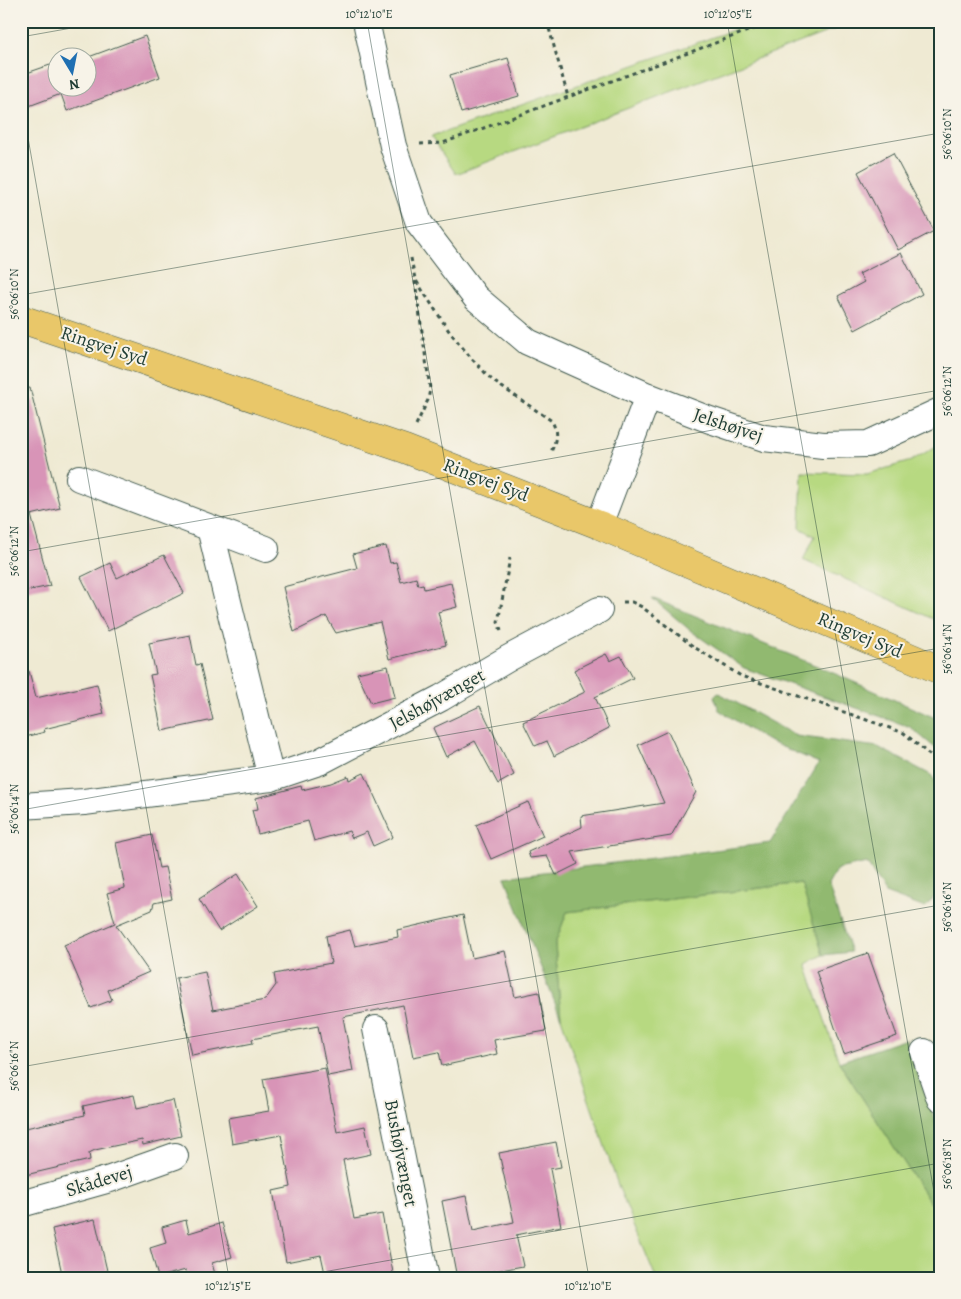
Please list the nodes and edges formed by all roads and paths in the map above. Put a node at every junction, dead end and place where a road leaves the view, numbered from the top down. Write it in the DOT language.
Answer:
graph roads {
  1 [pos="366,21"];
  2 [pos="546,21"];
  3 [pos="776,21"];
  4 [pos="568,97"];
  5 [pos="443,143"];
  6 [pos="419,223"];
  7 [pos="415,279"];
  8 [pos="21,319"];
  9 [pos="648,396"];
  10 [pos="940,412"];
  11 [pos="405,449"];
  12 [pos="551,452"];
  13 [pos="79,478"];
  14 [pos="599,525"];
  15 [pos="210,528"];
  16 [pos="266,549"];
  17 [pos="510,558"];
  18 [pos="599,610"];
  19 [pos="654,617"];
  20 [pos="509,658"];
  21 [pos="940,670"];
  22 [pos="940,771"];
  23 [pos="271,778"];
  24 [pos="21,806"];
  25 [pos="940,908"];
  26 [pos="940,968"];
  27 [pos="376,1029"];
  28 [pos="924,1052"];
  29 [pos="940,1099"];
  30 [pos="175,1156"];
  31 [pos="21,1204"];
  32 [pos="426,1278"];
  1 -- 6 [label="street, Jelshøjvej"];
  2 -- 4 [label="path"];
  3 -- 4 [label="path"];
  4 -- 5 [label="path"];
  6 -- 7 [label="path"];
  6 -- 9 [label="street, Jelshøjvej"];
  7 -- 11 [label="path"];
  7 -- 12 [label="path"];
  8 -- 11 [label="main road, Ringvej Syd"];
  9 -- 10 [label="street, Jelshøjvej"];
  9 -- 14 [label="street"];
  11 -- 14 [label="main road, Ringvej Syd"];
  13 -- 15 [label="street"];
  14 -- 21 [label="main road, Ringvej Syd"];
  15 -- 16 [label="street"];
  15 -- 23 [label="street"];
  17 -- 20 [label="path"];
  18 -- 20 [label="street, Jelshøjvænget"];
  19 -- 22 [label="path"];
  20 -- 23 [label="street, Jelshøjvænget"];
  23 -- 24 [label="street, Jelshøjvænget"];
  25 -- 26 [label="path"];
  27 -- 32 [label="street, Bushøjvænget"];
  28 -- 29 [label="street"];
  30 -- 31 [label="street, Skådevej"];
}
